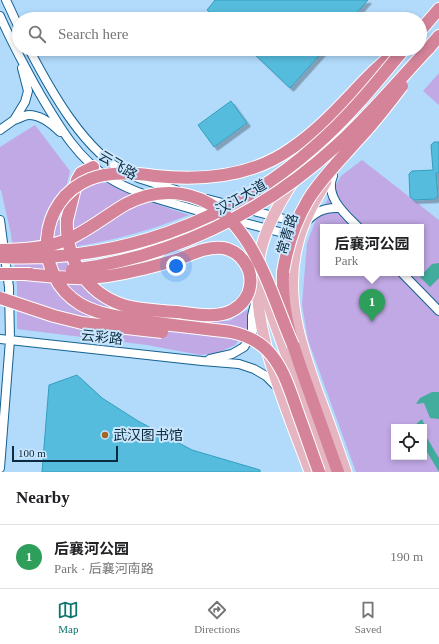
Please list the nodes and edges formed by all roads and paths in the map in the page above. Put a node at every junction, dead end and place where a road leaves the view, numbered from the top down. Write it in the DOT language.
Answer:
graph roads {
  1 [pos="6,0"];
  2 [pos="439,5"];
  3 [pos="439,9"];
  4 [pos="12,13"];
  5 [pos="0,16"];
  6 [pos="427,18"];
  7 [pos="427,22"];
  8 [pos="439,36"];
  9 [pos="12,41"];
  10 [pos="439,41"];
  11 [pos="428,49"];
  12 [pos="427,55"];
  13 [pos="19,56"];
  14 [pos="20,56"];
  15 [pos="33,56"];
  16 [pos="392,56"];
  17 [pos="394,56"];
  18 [pos="398,56"];
  19 [pos="421,56"];
  20 [pos="423,56"];
  21 [pos="426,56"];
  22 [pos="14,120"];
  23 [pos="0,130"];
  24 [pos="70,141"];
  25 [pos="345,152"];
  26 [pos="93,167"];
  27 [pos="339,208"];
  28 [pos="273,217"];
  29 [pos="0,220"];
  30 [pos="304,224"];
  31 [pos="355,224"];
  32 [pos="268,228"];
  33 [pos="300,237"];
  34 [pos="0,250"];
  35 [pos="0,257"];
  36 [pos="258,264"];
  37 [pos="0,274"];
  38 [pos="24,274"];
  39 [pos="405,276"];
  40 [pos="257,292"];
  41 [pos="0,298"];
  42 [pos="439,311"];
  43 [pos="231,332"];
  44 [pos="0,340"];
  45 [pos="10,340"];
  46 [pos="293,345"];
  47 [pos="202,361"];
  48 [pos="282,394"];
  49 [pos="0,468"];
  50 [pos="310,472"];
  51 [pos="319,472"];
  52 [pos="329,472"];
  53 [pos="338,472"];
  54 [pos="346,472"];
  1 -- 4 [label="street"];
  2 -- 6 [label="main road"];
  3 -- 7 [label="highway"];
  5 -- 9 [label="street, 云飞路"];
  8 -- 11 [label="highway, 汉江大道"];
  10 -- 12 [label="main road, 常青路"];
  13 -- 22 [label="street"];
  14 -- 24 [label="street, 云飞路"];
  15 -- 28 [label="street, 云飞路"];
  16 -- 43 [label="highway, bridge"];
  17 -- 28 [label="main road, 常青路"];
  18 -- 35 [label="highway, 汉江大道, bridge"];
  19 -- 38 [label="highway, 汉江大道, bridge"];
  20 -- 46 [label="highway, bridge"];
  21 -- 25 [label="main road, 常青路"];
  22 -- 23 [label="street"];
  22 -- 24 [label="street"];
  24 -- 26 [label="street, 云飞路"];
  25 -- 27 [label="street"];
  25 -- 30 [label="main road, 常青路"];
  26 -- 32 [label="street, 云飞路"];
  26 -- 38 [label="highway, bridge"];
  27 -- 30 [label="street"];
  27 -- 31 [label="street"];
  28 -- 30 [label="street, 云飞路"];
  28 -- 32 [label="main road, 常青路"];
  29 -- 45 [label="street"];
  30 -- 33 [label="main road, 常青路"];
  32 -- 33 [label="street, 云飞路"];
  32 -- 36 [label="main road, 常青路"];
  33 -- 54 [label="main road, 常青路"];
  34 -- 46 [label="highway, bridge"];
  36 -- 40 [label="main road, 常青路"];
  36 -- 52 [label="main road"];
  37 -- 38 [label="highway, 汉江大道, bridge"];
  39 -- 42 [label="street"];
  40 -- 47 [label="street"];
  40 -- 48 [label="main road, 常青路"];
  41 -- 43 [label="highway, bridge"];
  43 -- 51 [label="highway, bridge"];
  44 -- 45 [label="street, 云彩路"];
  45 -- 47 [label="street, 云彩路"];
  45 -- 49 [label="street"];
  46 -- 53 [label="highway"];
  47 -- 48 [label="street, 云彩路"];
  48 -- 50 [label="main road, 常青路"];
}
